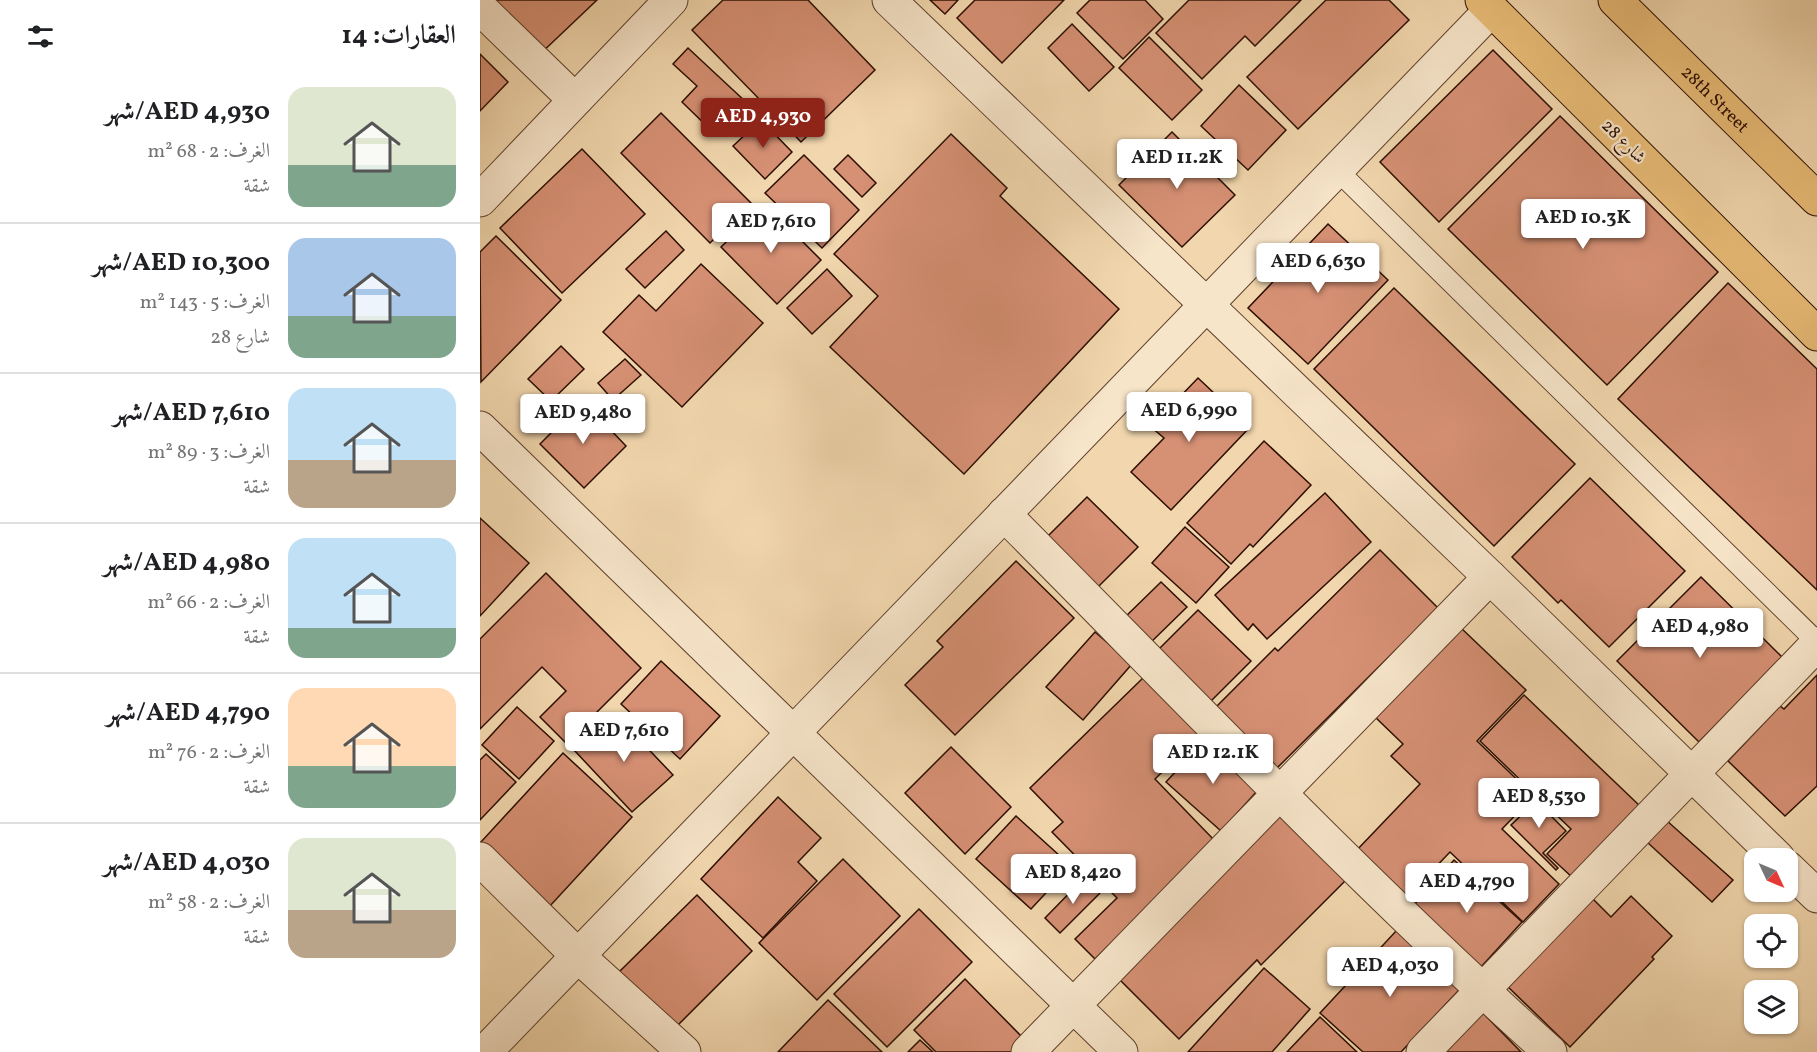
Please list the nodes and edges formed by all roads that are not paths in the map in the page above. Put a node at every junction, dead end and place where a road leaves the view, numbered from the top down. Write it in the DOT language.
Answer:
graph roads {
  1 [pos="670,0"];
  2 [pos="889,0"];
  3 [pos="1615,0"];
  4 [pos="1486,5"];
  5 [pos="480,9"];
  6 [pos="575,100"];
  7 [pos="1338,171"];
  8 [pos="1815,196"];
  9 [pos="480,200"];
  10 [pos="1206,306"];
  11 [pos="1817,334"];
  12 [pos="480,428"];
  13 [pos="1004,514"];
  14 [pos="1490,577"];
  15 [pos="1817,643"];
  16 [pos="794,732"];
  17 [pos="1690,774"];
  18 [pos="1281,793"];
  19 [pos="1768,848"];
  20 [pos="480,859"];
  21 [pos="1798,878"];
  22 [pos="1817,896"];
  23 [pos="578,956"];
  24 [pos="1482,991"];
  25 [pos="1074,1006"];
  26 [pos="485,1052"];
  27 [pos="684,1052"];
  28 [pos="1028,1052"];
  29 [pos="1121,1052"];
  30 [pos="1423,1052"];
  31 [pos="1550,1052"];
  1 -- 6 [label="street"];
  2 -- 10 [label="street"];
  3 -- 8 [label="main road, 28th Street"];
  4 -- 7 [label="street"];
  4 -- 11 [label="main road, شارع 28"];
  5 -- 6 [label="street"];
  6 -- 9 [label="street"];
  7 -- 10 [label="street"];
  7 -- 15 [label="lane"];
  10 -- 13 [label="street"];
  10 -- 14 [label="street"];
  12 -- 16 [label="street"];
  13 -- 16 [label="street"];
  13 -- 18 [label="street"];
  14 -- 17 [label="street"];
  14 -- 18 [label="street"];
  15 -- 17 [label="street"];
  16 -- 23 [label="street"];
  16 -- 25 [label="street"];
  17 -- 19 [label="street"];
  17 -- 24 [label="street"];
  18 -- 24 [label="street"];
  18 -- 25 [label="street"];
  20 -- 23 [label="street"];
  21 -- 22 [label="street"];
  23 -- 26 [label="street"];
  23 -- 27 [label="street"];
  24 -- 30 [label="street"];
  24 -- 31 [label="street"];
  25 -- 28 [label="street"];
  25 -- 29 [label="street"];
}
